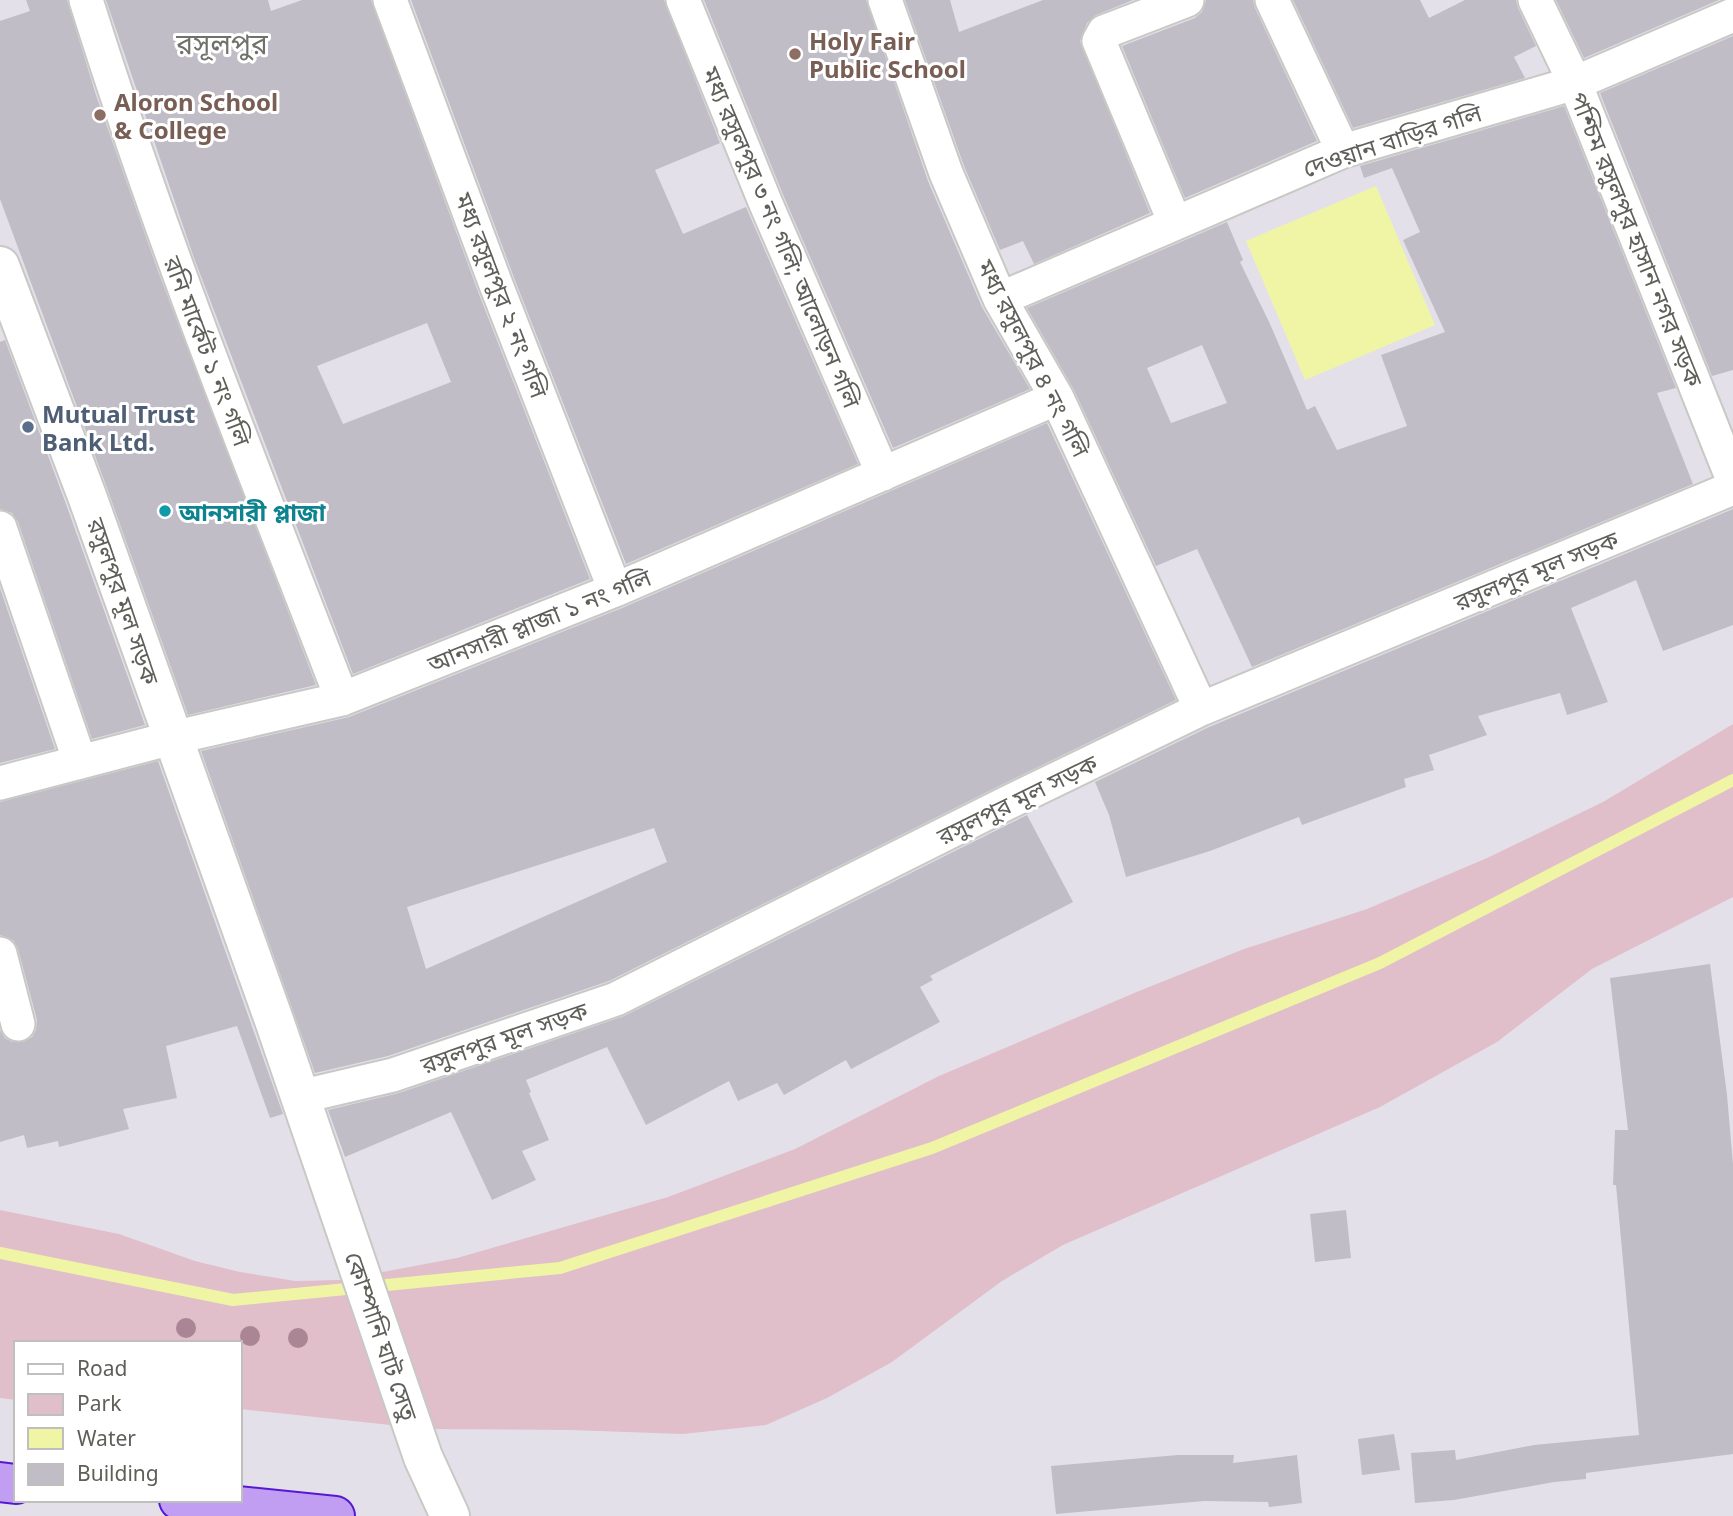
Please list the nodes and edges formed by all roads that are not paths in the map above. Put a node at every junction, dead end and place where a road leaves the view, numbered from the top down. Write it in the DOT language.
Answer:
graph roads {
  1 [pos="86,0"];
  2 [pos="390,0"];
  3 [pos="683,0"];
  4 [pos="885,0"];
  5 [pos="1187,0"];
  6 [pos="1272,0"];
  7 [pos="1535,0"];
  8 [pos="1730,24"];
  9 [pos="1575,83"];
  10 [pos="1343,150"];
  11 [pos="1175,223"];
  12 [pos="0,266"];
  13 [pos="1000,299"];
  14 [pos="1057,398"];
  15 [pos="883,474"];
  16 [pos="1733,480"];
  17 [pos="1733,488"];
  18 [pos="0,528"];
  19 [pos="615,590"];
  20 [pos="342,699"];
  21 [pos="1201,709"];
  22 [pos="172,738"];
  23 [pos="80,762"];
  24 [pos="0,783"];
  25 [pos="3,973"];
  26 [pos="18,1024"];
  27 [pos="299,1097"];
  28 [pos="341,1215"];
  29 [pos="198,1502"];
  30 [pos="335,1516"];
  31 [pos="450,1516"];
  1 -- 20 [label="street, রনি মার্কেট ১ নং গলি"];
  2 -- 19 [label="street, মধ্য রসুলপুর ২ নং গলি"];
  3 -- 15 [label="street, মধ্য রসুলপুর ৩ নং গলি; আলোড়ন গলি"];
  4 -- 13 [label="street, মধ্য রসুলপুর ৪ নং গলি"];
  5 -- 11 [label="street"];
  6 -- 10 [label="street"];
  7 -- 9 [label="street, পশ্চিম রসুলপুর হাসান নগর সড়ক"];
  8 -- 9 [label="street, দেওয়ান বাড়ির গলি"];
  9 -- 10 [label="street, দেওয়ান বাড়ির গলি"];
  9 -- 16 [label="street, পশ্চিম রসুলপুর হাসান নগর সড়ক"];
  10 -- 11 [label="street, দেওয়ান বাড়ির গলি"];
  11 -- 13 [label="street, দেওয়ান বাড়ির গলি"];
  12 -- 22 [label="street, রসুলপুর মূল সড়ক"];
  13 -- 14 [label="street, মধ্য রসুলপুর ৪ নং গলি"];
  14 -- 15 [label="street, আনসারী প্লাজা ১ নং গলি"];
  14 -- 21 [label="street, মধ্য রসুলপুর ৪ নং গলি"];
  15 -- 19 [label="street, আনসারী প্লাজা ১ নং গলি"];
  17 -- 21 [label="street, রসুলপুর মূল সড়ক"];
  18 -- 23 [label="street"];
  19 -- 20 [label="street, আনসারী প্লাজা ১ নং গলি"];
  20 -- 22 [label="street, আনসারী প্লাজা ১ নং গলি"];
  21 -- 27 [label="street, রসুলপুর মূল সড়ক"];
  22 -- 23 [label="street, আনসারী প্লাজা ১ নং গলি"];
  22 -- 27 [label="street, রসুলপুর মূল সড়ক"];
  23 -- 24 [label="street, আনসারী প্লাজা ১ নং গলি"];
  25 -- 26 [label="street"];
  27 -- 28 [label="street, রসুলপুর মূল সড়ক"];
  28 -- 31 [label="street, কোম্পানি ঘাট সেতু"];
  29 -- 30 [label="highway"];
}
